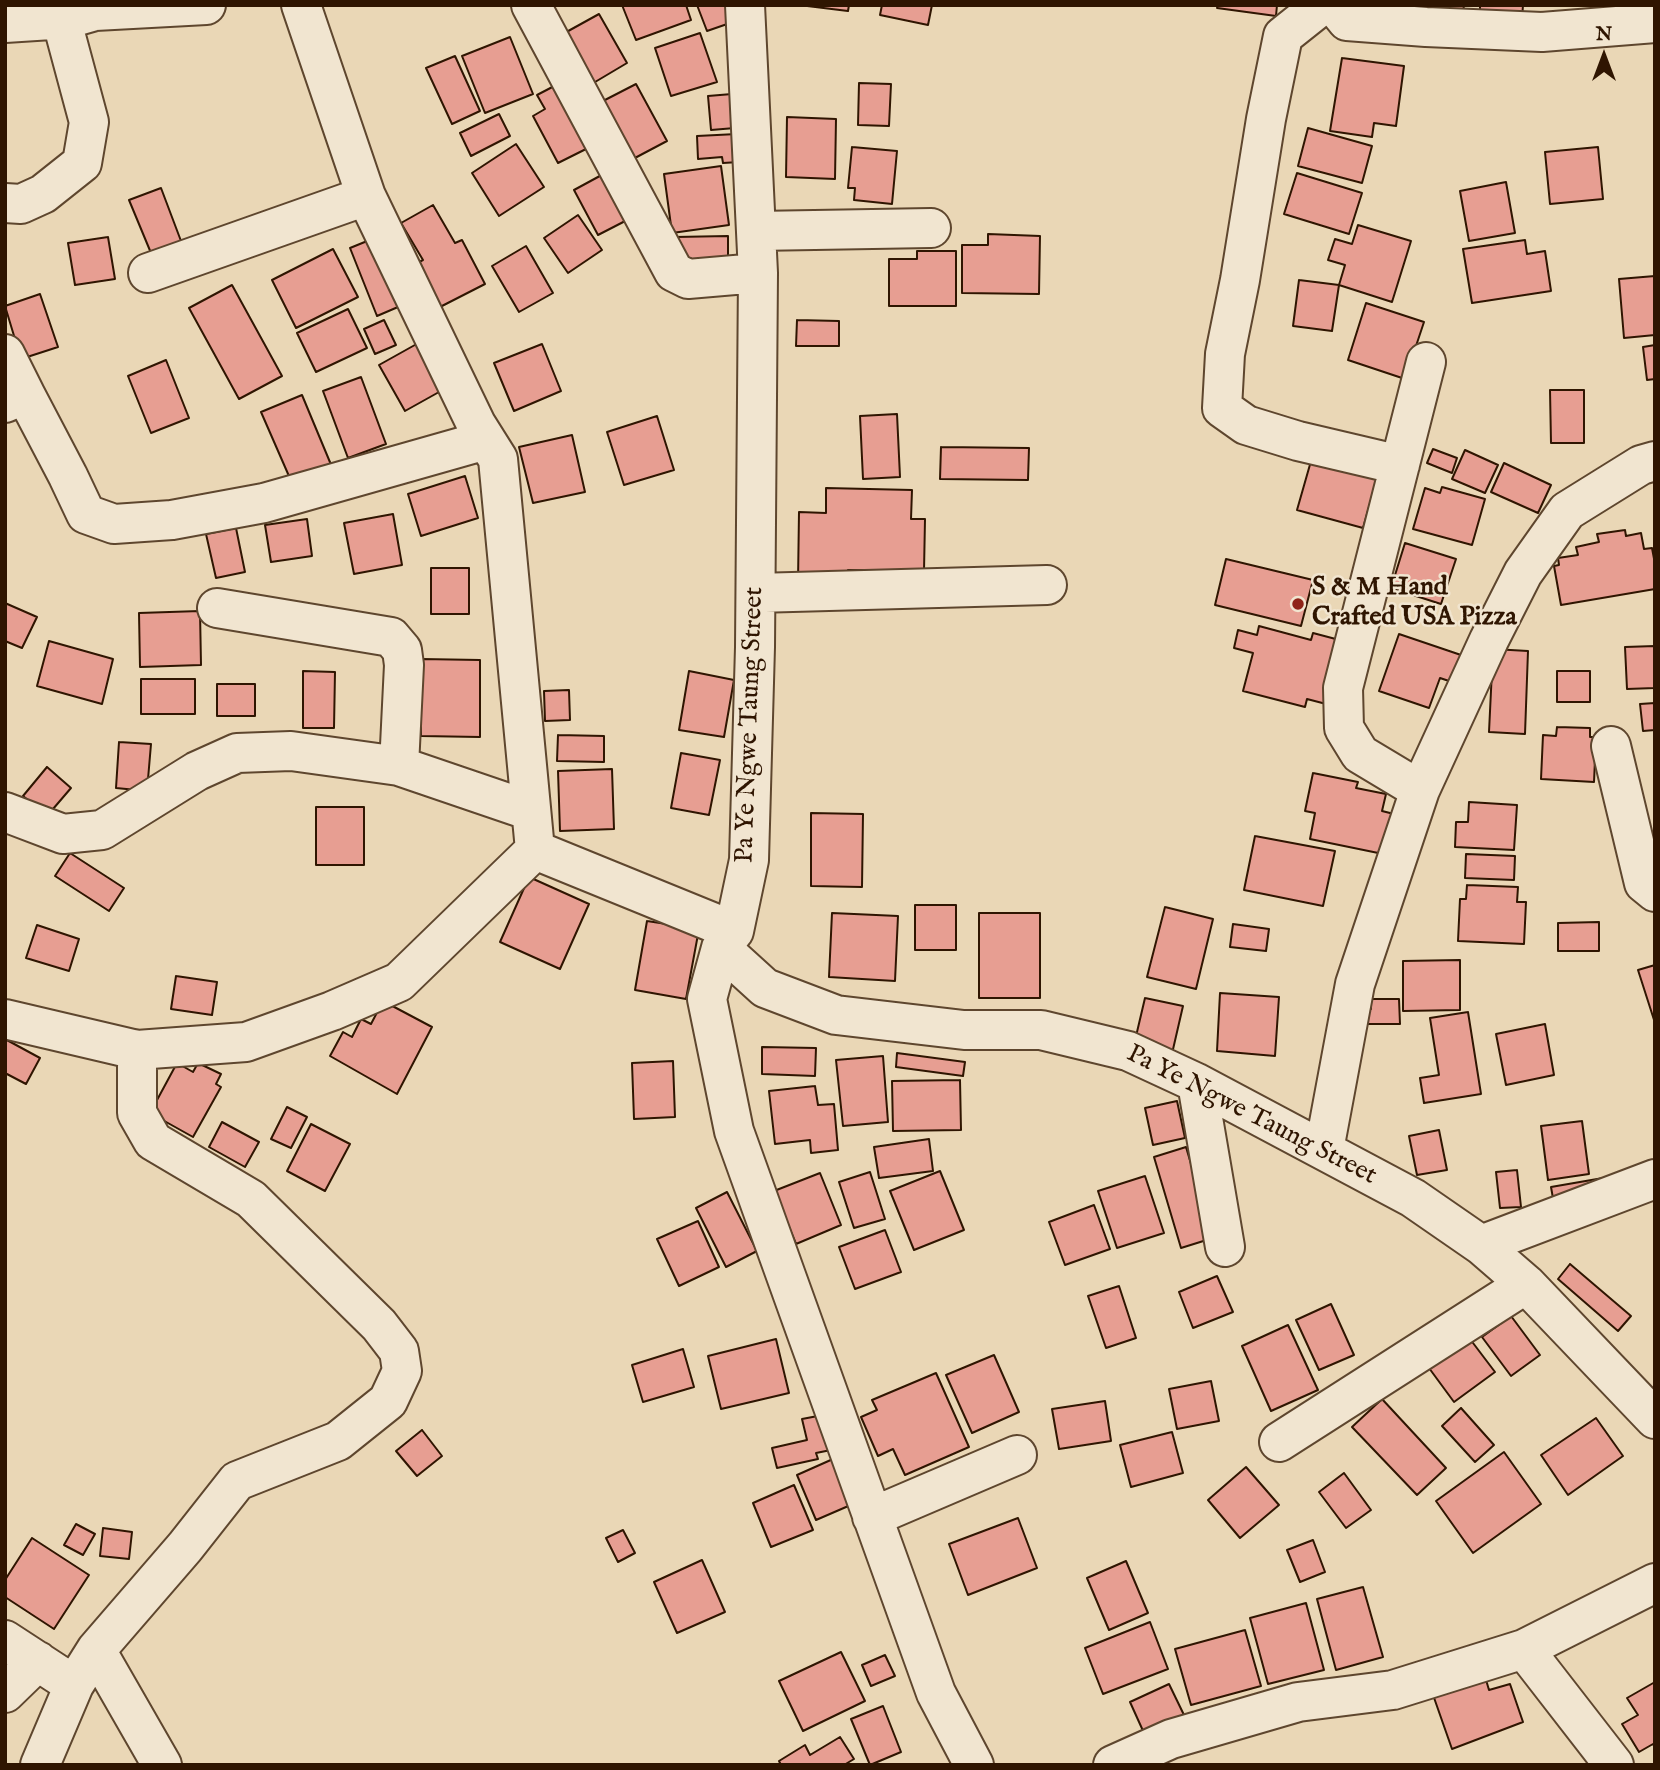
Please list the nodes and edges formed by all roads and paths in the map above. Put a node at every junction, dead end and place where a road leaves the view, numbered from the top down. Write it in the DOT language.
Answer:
graph roads {
  1 [pos="206,5"];
  2 [pos="301,5"];
  3 [pos="531,5"];
  4 [pos="745,5"];
  5 [pos="1322,5"];
  6 [pos="1334,5"];
  7 [pos="67,19"];
  8 [pos="5,23"];
  9 [pos="1655,23"];
  10 [pos="366,196"];
  11 [pos="5,203"];
  12 [pos="931,228"];
  13 [pos="756,231"];
  14 [pos="758,272"];
  15 [pos="148,273"];
  16 [pos="5,354"];
  17 [pos="1426,362"];
  18 [pos="15,399"];
  19 [pos="486,440"];
  20 [pos="1655,461"];
  21 [pos="1400,465"];
  22 [pos="1047,585"];
  23 [pos="756,593"];
  24 [pos="217,608"];
  25 [pos="1611,746"];
  26 [pos="398,766"];
  27 [pos="1420,790"];
  28 [pos="531,811"];
  29 [pos="5,812"];
  30 [pos="535,850"];
  31 [pos="1655,892"];
  32 [pos="727,940"];
  33 [pos="5,1019"];
  34 [pos="137,1050"];
  35 [pos="1197,1083"];
  36 [pos="1324,1150"];
  37 [pos="1655,1179"];
  38 [pos="1481,1245"];
  39 [pos="1225,1247"];
  40 [pos="1526,1284"];
  41 [pos="1655,1419"];
  42 [pos="1279,1442"];
  43 [pos="1017,1455"];
  44 [pos="872,1517"];
  45 [pos="1655,1583"];
  46 [pos="5,1640"];
  47 [pos="1524,1649"];
  48 [pos="96,1650"];
  49 [pos="38,1661"];
  50 [pos="74,1685"];
  51 [pos="5,1693"];
  52 [pos="936,1693"];
  53 [pos="40,1765"];
  54 [pos="162,1765"];
  55 [pos="946,1765"];
  56 [pos="974,1765"];
  57 [pos="1113,1765"];
  58 [pos="1614,1765"];
  1 -- 7 [label="street"];
  2 -- 10 [label="street"];
  3 -- 14 [label="street"];
  4 -- 13 [label="street, Pa Ye Ngwe Taung Street"];
  5 -- 21 [label="street"];
  6 -- 9 [label="street"];
  7 -- 8 [label="street"];
  7 -- 11 [label="street"];
  10 -- 15 [label="street"];
  10 -- 19 [label="street"];
  12 -- 13 [label="street"];
  13 -- 14 [label="street, Pa Ye Ngwe Taung Street"];
  14 -- 23 [label="street, Pa Ye Ngwe Taung Street"];
  16 -- 18 [label="street"];
  17 -- 21 [label="street"];
  18 -- 19 [label="street"];
  19 -- 28 [label="street"];
  20 -- 27 [label="street"];
  21 -- 27 [label="street"];
  22 -- 23 [label="street"];
  23 -- 32 [label="street, Pa Ye Ngwe Taung Street"];
  24 -- 26 [label="street"];
  25 -- 31 [label="street"];
  26 -- 28 [label="street"];
  26 -- 29 [label="street"];
  27 -- 36 [label="street"];
  28 -- 30 [label="street"];
  30 -- 32 [label="street"];
  30 -- 34 [label="street"];
  32 -- 35 [label="street, Pa Ye Ngwe Taung Street"];
  32 -- 44 [label="street"];
  33 -- 34 [label="street"];
  34 -- 48 [label="street"];
  35 -- 36 [label="street, Pa Ye Ngwe Taung Street"];
  35 -- 39 [label="street"];
  36 -- 38 [label="street, Pa Ye Ngwe Taung Street"];
  37 -- 38 [label="street"];
  38 -- 40 [label="street, Pa Ye Ngwe Taung Street"];
  40 -- 41 [label="street, Pa Ye Ngwe Taung Street"];
  40 -- 42 [label="street"];
  43 -- 44 [label="street"];
  44 -- 52 [label="street"];
  45 -- 47 [label="street"];
  46 -- 49 [label="street"];
  47 -- 57 [label="street"];
  47 -- 58 [label="street"];
  48 -- 50 [label="street"];
  48 -- 54 [label="street"];
  49 -- 50 [label="street"];
  49 -- 51 [label="street"];
  50 -- 53 [label="street"];
  52 -- 55 [label="street"];
  52 -- 56 [label="street"];
}
